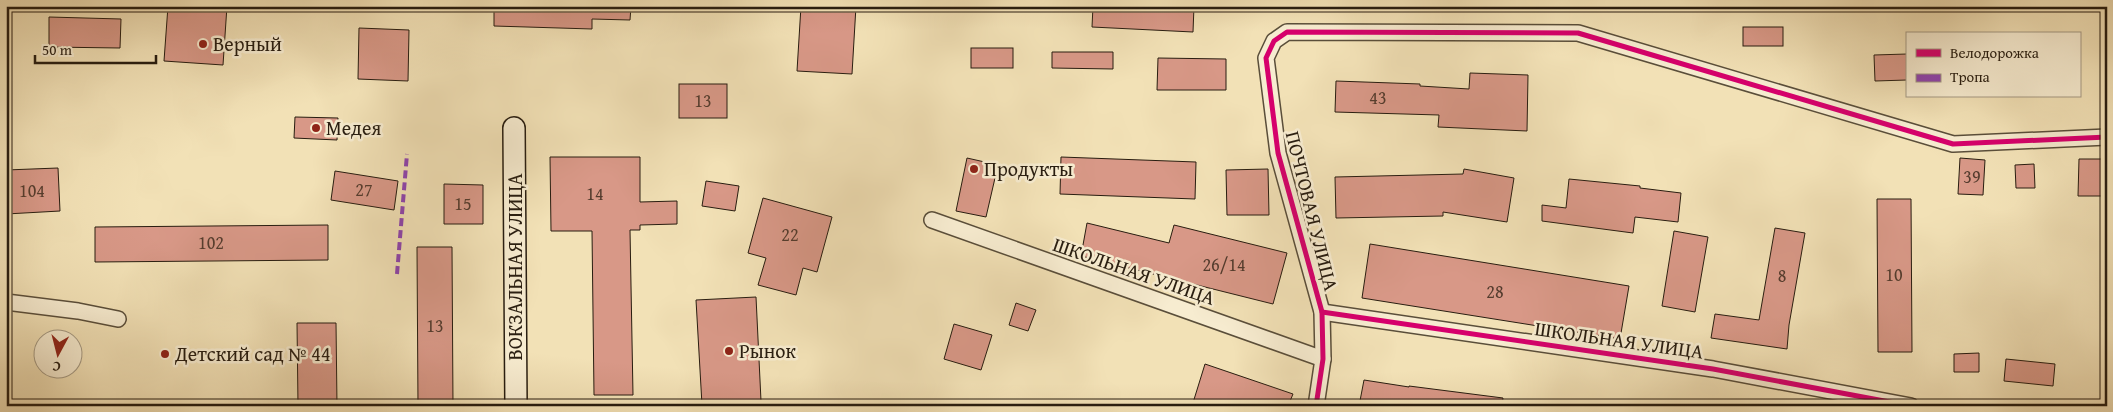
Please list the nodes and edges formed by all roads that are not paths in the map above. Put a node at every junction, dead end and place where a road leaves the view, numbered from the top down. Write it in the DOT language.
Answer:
graph roads {
  1 [pos="514,128"];
  2 [pos="2107,138"];
  3 [pos="932,220"];
  4 [pos="6,302"];
  5 [pos="1322,312"];
  6 [pos="118,319"];
  7 [pos="1323,359"];
  8 [pos="516,406"];
  9 [pos="1316,406"];
  10 [pos="1911,406"];
  1 -- 8 [label="street, ВОКЗАЛЬНАЯ УЛИЦА"];
  2 -- 5 [label="street, ПОЧТОВАЯ УЛИЦА"];
  3 -- 7 [label="street, ШКОЛЬНАЯ УЛИЦА"];
  4 -- 6 [label="street"];
  5 -- 7 [label="street, ПОЧТОВАЯ УЛИЦА"];
  5 -- 10 [label="street, ШКОЛЬНАЯ УЛИЦА"];
  7 -- 9 [label="street, ПОЧТОВАЯ УЛИЦА"];
}
